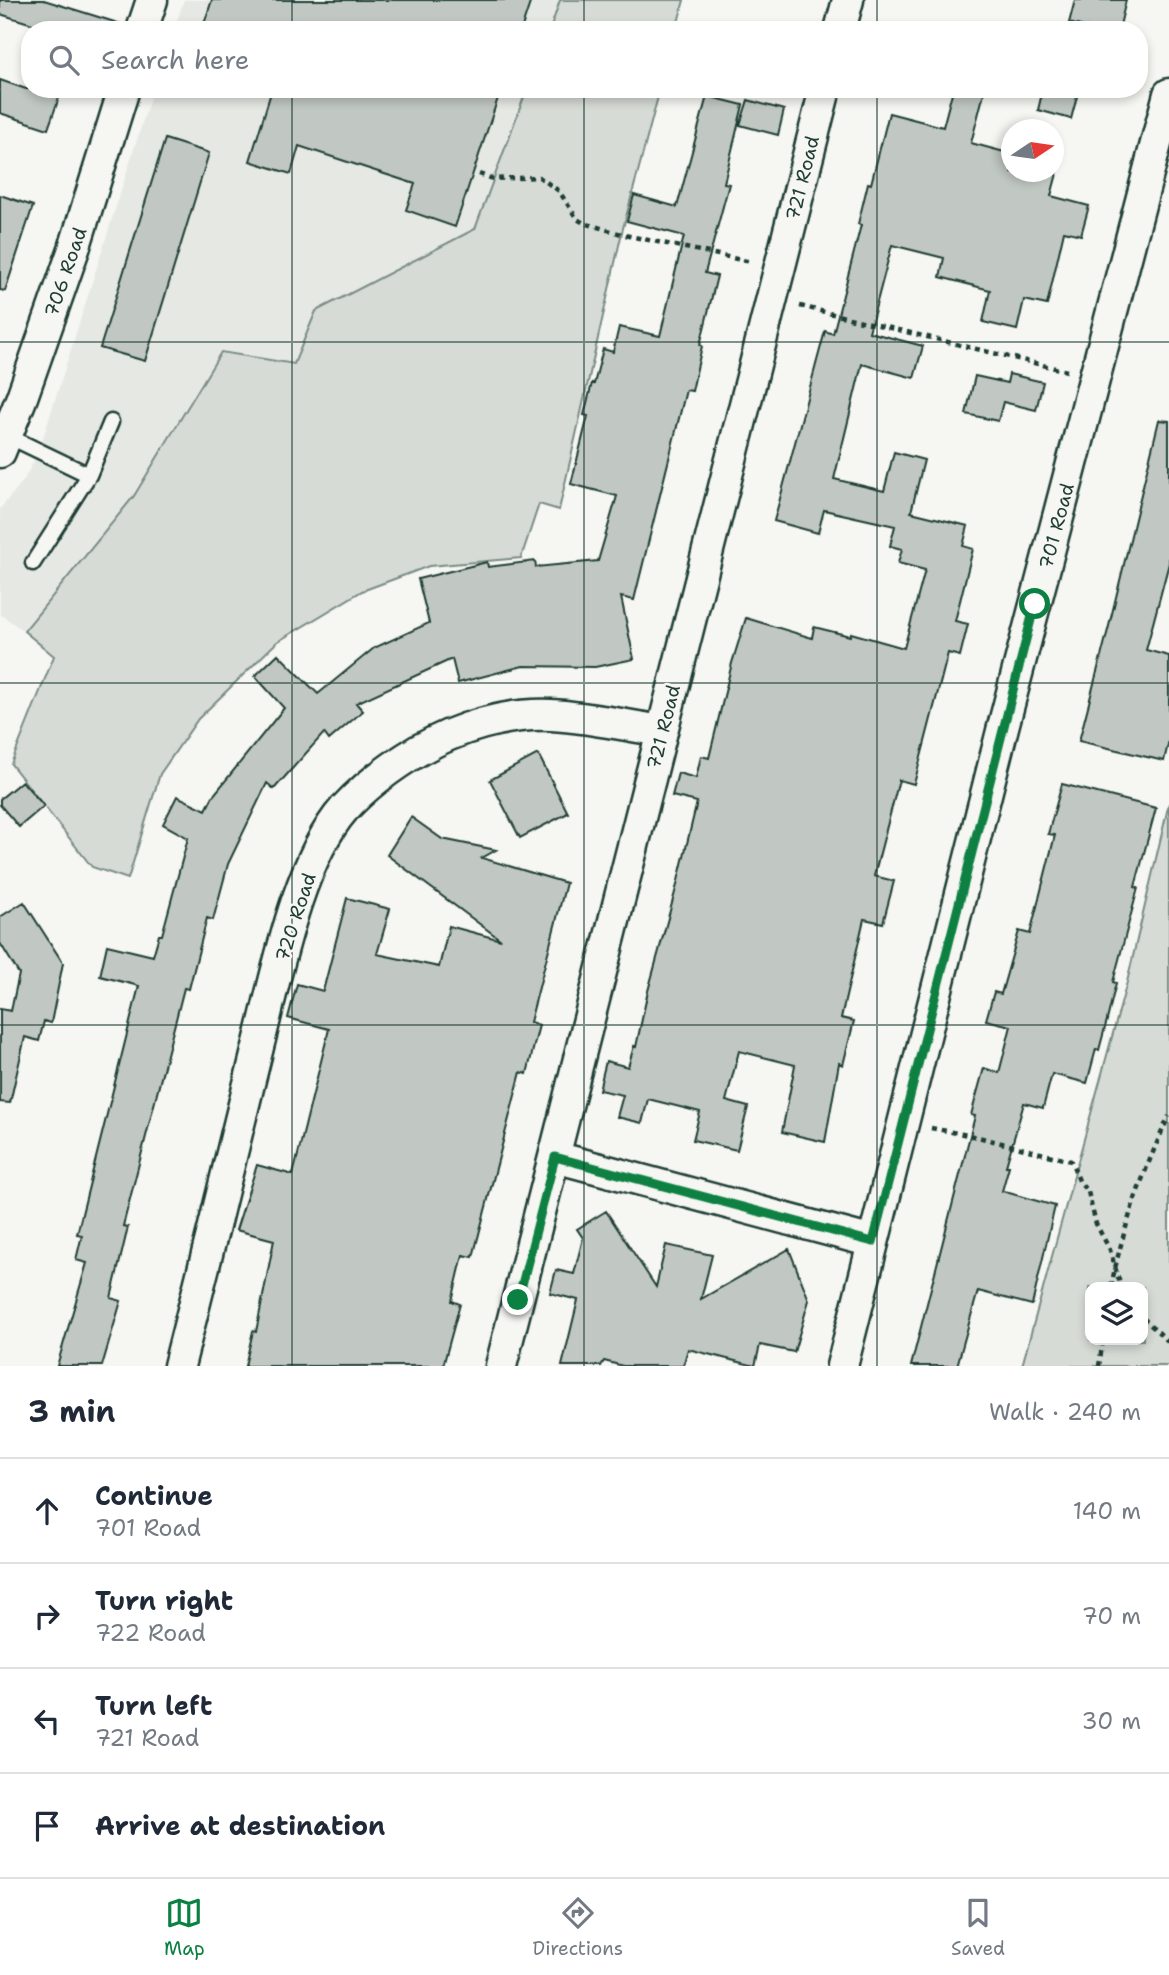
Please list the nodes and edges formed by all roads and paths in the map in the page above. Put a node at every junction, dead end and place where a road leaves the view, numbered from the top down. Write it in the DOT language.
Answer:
graph roads {
  1 [pos="152,0"];
  2 [pos="848,0"];
  3 [pos="145,21"];
  4 [pos="842,21"];
  5 [pos="1169,94"];
  6 [pos="121,98"];
  7 [pos="823,98"];
  8 [pos="1163,137"];
  9 [pos="479,174"];
  10 [pos="779,268"];
  11 [pos="772,299"];
  12 [pos="1096,378"];
  13 [pos="111,422"];
  14 [pos="4,444"];
  15 [pos="89,475"];
  16 [pos="33,563"];
  17 [pos="661,730"];
  18 [pos="1169,1116"];
  19 [pos="903,1122"];
  20 [pos="555,1157"];
  21 [pos="873,1242"];
  22 [pos="1115,1270"];
  23 [pos="1112,1282"];
  24 [pos="1119,1282"];
  25 [pos="1148,1323"];
  26 [pos="1169,1342"];
  27 [pos="1102,1345"];
  28 [pos="179,1366"];
  29 [pos="501,1366"];
  30 [pos="842,1366"];
  31 [pos="1099,1366"];
  1 -- 3 [label="street"];
  2 -- 4 [label="street"];
  5 -- 8 [label="street, 701 Road"];
  6 -- 14 [label="street, 706 Road"];
  7 -- 10 [label="street, 721 Road"];
  8 -- 12 [label="street, 701 Road"];
  9 -- 10 [label="path"];
  10 -- 11 [label="street, 721 Road"];
  11 -- 12 [label="path"];
  11 -- 17 [label="street, 721 Road"];
  12 -- 19 [label="street, 701 Road"];
  13 -- 15 [label="lane"];
  14 -- 15 [label="lane"];
  15 -- 16 [label="lane"];
  17 -- 20 [label="street, 721 Road"];
  17 -- 28 [label="street, 720 Road"];
  18 -- 22 [label="path"];
  19 -- 21 [label="street, 701 Road"];
  19 -- 22 [label="path"];
  20 -- 21 [label="street"];
  20 -- 29 [label="street, 721 Road"];
  21 -- 30 [label="street, 701 Road"];
  22 -- 23 [label="path"];
  22 -- 24 [label="path"];
  25 -- 26 [label="path"];
  27 -- 31 [label="path"];
}
